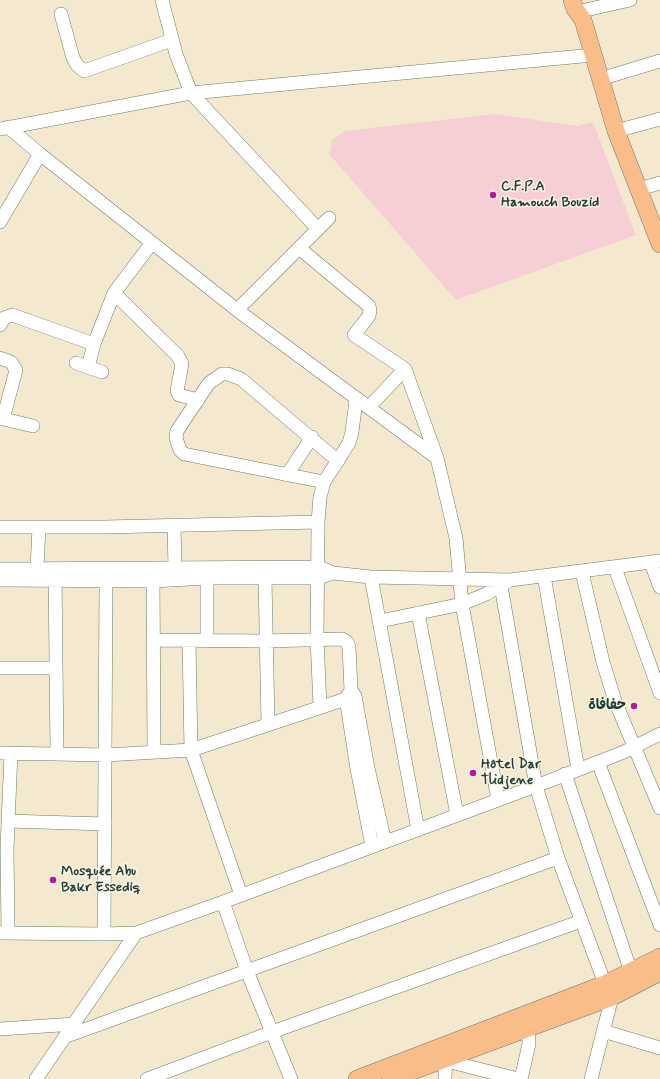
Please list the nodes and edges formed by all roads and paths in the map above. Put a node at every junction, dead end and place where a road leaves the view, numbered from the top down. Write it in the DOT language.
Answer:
graph roads {
  1 [pos="162,0"];
  2 [pos="630,0"];
  3 [pos="580,9"];
  4 [pos="61,14"];
  5 [pos="172,40"];
  6 [pos="593,55"];
  7 [pos="660,61"];
  8 [pos="600,79"];
  9 [pos="191,93"];
  10 [pos="660,119"];
  11 [pos="4,128"];
  12 [pos="616,131"];
  13 [pos="40,154"];
  14 [pos="660,183"];
  15 [pos="639,188"];
  16 [pos="329,218"];
  17 [pos="0,222"];
  18 [pos="318,229"];
  19 [pos="151,244"];
  20 [pos="660,244"];
  21 [pos="299,248"];
  22 [pos="114,292"];
  23 [pos="237,310"];
  24 [pos="0,325"];
  25 [pos="94,344"];
  26 [pos="0,358"];
  27 [pos="405,369"];
  28 [pos="102,372"];
  29 [pos="198,400"];
  30 [pos="356,400"];
  31 [pos="369,407"];
  32 [pos="1,419"];
  33 [pos="33,426"];
  34 [pos="312,437"];
  35 [pos="437,458"];
  36 [pos="338,460"];
  37 [pos="287,475"];
  38 [pos="324,482"];
  39 [pos="318,522"];
  40 [pos="174,525"];
  41 [pos="0,527"];
  42 [pos="39,527"];
  43 [pos="656,562"];
  44 [pos="175,568"];
  45 [pos="615,568"];
  46 [pos="0,569"];
  47 [pos="37,569"];
  48 [pos="319,572"];
  49 [pos="582,572"];
  50 [pos="207,573"];
  51 [pos="55,574"];
  52 [pos="153,574"];
  53 [pos="544,576"];
  54 [pos="371,577"];
  55 [pos="265,579"];
  56 [pos="0,580"];
  57 [pos="106,580"];
  58 [pos="460,580"];
  59 [pos="506,583"];
  60 [pos="660,587"];
  61 [pos="462,604"];
  62 [pos="418,613"];
  63 [pos="380,621"];
  64 [pos="317,639"];
  65 [pos="153,640"];
  66 [pos="190,641"];
  67 [pos="207,641"];
  68 [pos="265,642"];
  69 [pos="0,668"];
  70 [pos="56,668"];
  71 [pos="660,693"];
  72 [pos="351,695"];
  73 [pos="320,706"];
  74 [pos="268,723"];
  75 [pos="660,734"];
  76 [pos="636,746"];
  77 [pos="191,750"];
  78 [pos="154,752"];
  79 [pos="6,753"];
  80 [pos="57,753"];
  81 [pos="106,755"];
  82 [pos="598,762"];
  83 [pos="578,769"];
  84 [pos="566,774"];
  85 [pos="536,786"];
  86 [pos="498,800"];
  87 [pos="660,808"];
  88 [pos="457,815"];
  89 [pos="8,821"];
  90 [pos="104,824"];
  91 [pos="418,830"];
  92 [pos="385,842"];
  93 [pos="372,846"];
  94 [pos="3,848"];
  95 [pos="558,858"];
  96 [pos="241,895"];
  97 [pos="223,902"];
  98 [pos="581,921"];
  99 [pos="660,925"];
  100 [pos="4,933"];
  101 [pos="136,933"];
  102 [pos="104,934"];
  103 [pos="660,957"];
  104 [pos="247,971"];
  105 [pos="631,972"];
  106 [pos="660,972"];
  107 [pos="609,991"];
  108 [pos="75,1024"];
  109 [pos="0,1029"];
  110 [pos="528,1029"];
  111 [pos="603,1031"];
  112 [pos="272,1032"];
  113 [pos="67,1036"];
  114 [pos="660,1048"];
  115 [pos="446,1056"];
  116 [pos="36,1079"];
  117 [pos="147,1079"];
  118 [pos="291,1079"];
  119 [pos="357,1079"];
  120 [pos="392,1079"];
  121 [pos="445,1079"];
  122 [pos="520,1079"];
  123 [pos="591,1079"];
  1 -- 5 [label="street"];
  2 -- 3 [label="street"];
  3 -- 6 [label="main road"];
  4 -- 5 [label="street"];
  5 -- 9 [label="street"];
  6 -- 8 [label="main road"];
  6 -- 9 [label="street"];
  7 -- 8 [label="street"];
  8 -- 12 [label="main road"];
  9 -- 11 [label="street"];
  9 -- 18 [label="street"];
  10 -- 12 [label="street"];
  11 -- 13 [label="street"];
  12 -- 15 [label="main road"];
  13 -- 17 [label="street"];
  13 -- 19 [label="street"];
  14 -- 15 [label="street"];
  15 -- 20 [label="main road"];
  16 -- 18 [label="street"];
  18 -- 21 [label="street"];
  19 -- 22 [label="street"];
  19 -- 23 [label="street"];
  21 -- 23 [label="street"];
  21 -- 27 [label="street"];
  22 -- 25 [label="street"];
  22 -- 29 [label="street"];
  23 -- 30 [label="street"];
  24 -- 25 [label="street"];
  25 -- 28 [label="street"];
  26 -- 32 [label="street"];
  27 -- 31 [label="street"];
  27 -- 35 [label="street"];
  29 -- 34 [label="street"];
  29 -- 37 [label="street"];
  30 -- 31 [label="street"];
  30 -- 36 [label="street"];
  31 -- 35 [label="street"];
  32 -- 33 [label="street"];
  34 -- 36 [label="street"];
  34 -- 37 [label="street"];
  35 -- 58 [label="street"];
  36 -- 38 [label="street"];
  37 -- 38 [label="street"];
  38 -- 39 [label="street"];
  39 -- 40 [label="street"];
  39 -- 48 [label="street"];
  40 -- 42 [label="street"];
  40 -- 44 [label="street"];
  41 -- 42 [label="street"];
  42 -- 47 [label="street"];
  43 -- 45 [label="street"];
  43 -- 60 [label="street"];
  44 -- 50 [label="street"];
  44 -- 52 [label="street"];
  45 -- 49 [label="street"];
  45 -- 71 [label="street"];
  46 -- 47 [label="street"];
  47 -- 51 [label="street"];
  48 -- 50 [label="street"];
  48 -- 54 [label="street"];
  48 -- 55 [label="street"];
  48 -- 64 [label="street"];
  49 -- 53 [label="street"];
  49 -- 76 [label="street"];
  50 -- 52 [label="street"];
  50 -- 55 [label="street"];
  50 -- 67 [label="street"];
  51 -- 52 [label="street"];
  51 -- 56 [label="street"];
  51 -- 57 [label="street"];
  51 -- 70 [label="street"];
  52 -- 57 [label="street"];
  52 -- 65 [label="street"];
  53 -- 59 [label="street"];
  53 -- 83 [label="street"];
  54 -- 58 [label="street"];
  54 -- 63 [label="street"];
  55 -- 68 [label="street"];
  57 -- 81 [label="street"];
  58 -- 59 [label="street"];
  58 -- 61 [label="street"];
  59 -- 61 [label="street"];
  59 -- 85 [label="street"];
  61 -- 62 [label="street"];
  61 -- 86 [label="street"];
  62 -- 63 [label="street"];
  62 -- 88 [label="street"];
  63 -- 91 [label="street"];
  64 -- 68 [label="street"];
  64 -- 72 [label="street"];
  64 -- 73 [label="street"];
  65 -- 66 [label="street"];
  65 -- 78 [label="street"];
  66 -- 67 [label="street"];
  66 -- 77 [label="street"];
  67 -- 68 [label="street"];
  68 -- 74 [label="street"];
  69 -- 70 [label="street"];
  70 -- 80 [label="street"];
  72 -- 73 [label="street"];
  72 -- 92 [label="street"];
  72 -- 93 [label="street"];
  73 -- 74 [label="street"];
  74 -- 77 [label="street"];
  75 -- 76 [label="street"];
  76 -- 82 [label="street"];
  76 -- 87 [label="street"];
  77 -- 78 [label="street"];
  77 -- 96 [label="street"];
  78 -- 81 [label="street"];
  79 -- 80 [label="street"];
  79 -- 89 [label="street"];
  80 -- 81 [label="street"];
  81 -- 90 [label="street"];
  82 -- 83 [label="street"];
  82 -- 99 [label="street"];
  83 -- 84 [label="street"];
  84 -- 85 [label="street"];
  84 -- 105 [label="street"];
  85 -- 86 [label="street"];
  85 -- 95 [label="street"];
  86 -- 88 [label="street"];
  88 -- 91 [label="street"];
  89 -- 90 [label="street"];
  89 -- 94 [label="street"];
  90 -- 102 [label="street"];
  91 -- 92 [label="street"];
  92 -- 93 [label="street"];
  93 -- 96 [label="street"];
  94 -- 100 [label="street"];
  95 -- 98 [label="street"];
  95 -- 104 [label="street"];
  96 -- 97 [label="street"];
  97 -- 101 [label="street"];
  97 -- 104 [label="street"];
  98 -- 107 [label="street"];
  98 -- 112 [label="street"];
  100 -- 102 [label="street"];
  101 -- 102 [label="street"];
  101 -- 108 [label="street"];
  103 -- 105 [label="main road"];
  104 -- 112 [label="street"];
  104 -- 113 [label="street"];
  105 -- 107 [label="main road"];
  106 -- 107 [label="main road"];
  107 -- 110 [label="main road"];
  107 -- 111 [label="street"];
  107 -- 115 [label="main road"];
  108 -- 109 [label="street"];
  108 -- 113 [label="street"];
  110 -- 115 [label="main road"];
  110 -- 122 [label="street"];
  111 -- 114 [label="street"];
  111 -- 123 [label="street"];
  112 -- 117 [label="street"];
  112 -- 118 [label="street"];
  113 -- 116 [label="street"];
  115 -- 119 [label="main road"];
  115 -- 120 [label="main road"];
  115 -- 121 [label="street"];
  115 -- 122 [label="street"];
}
